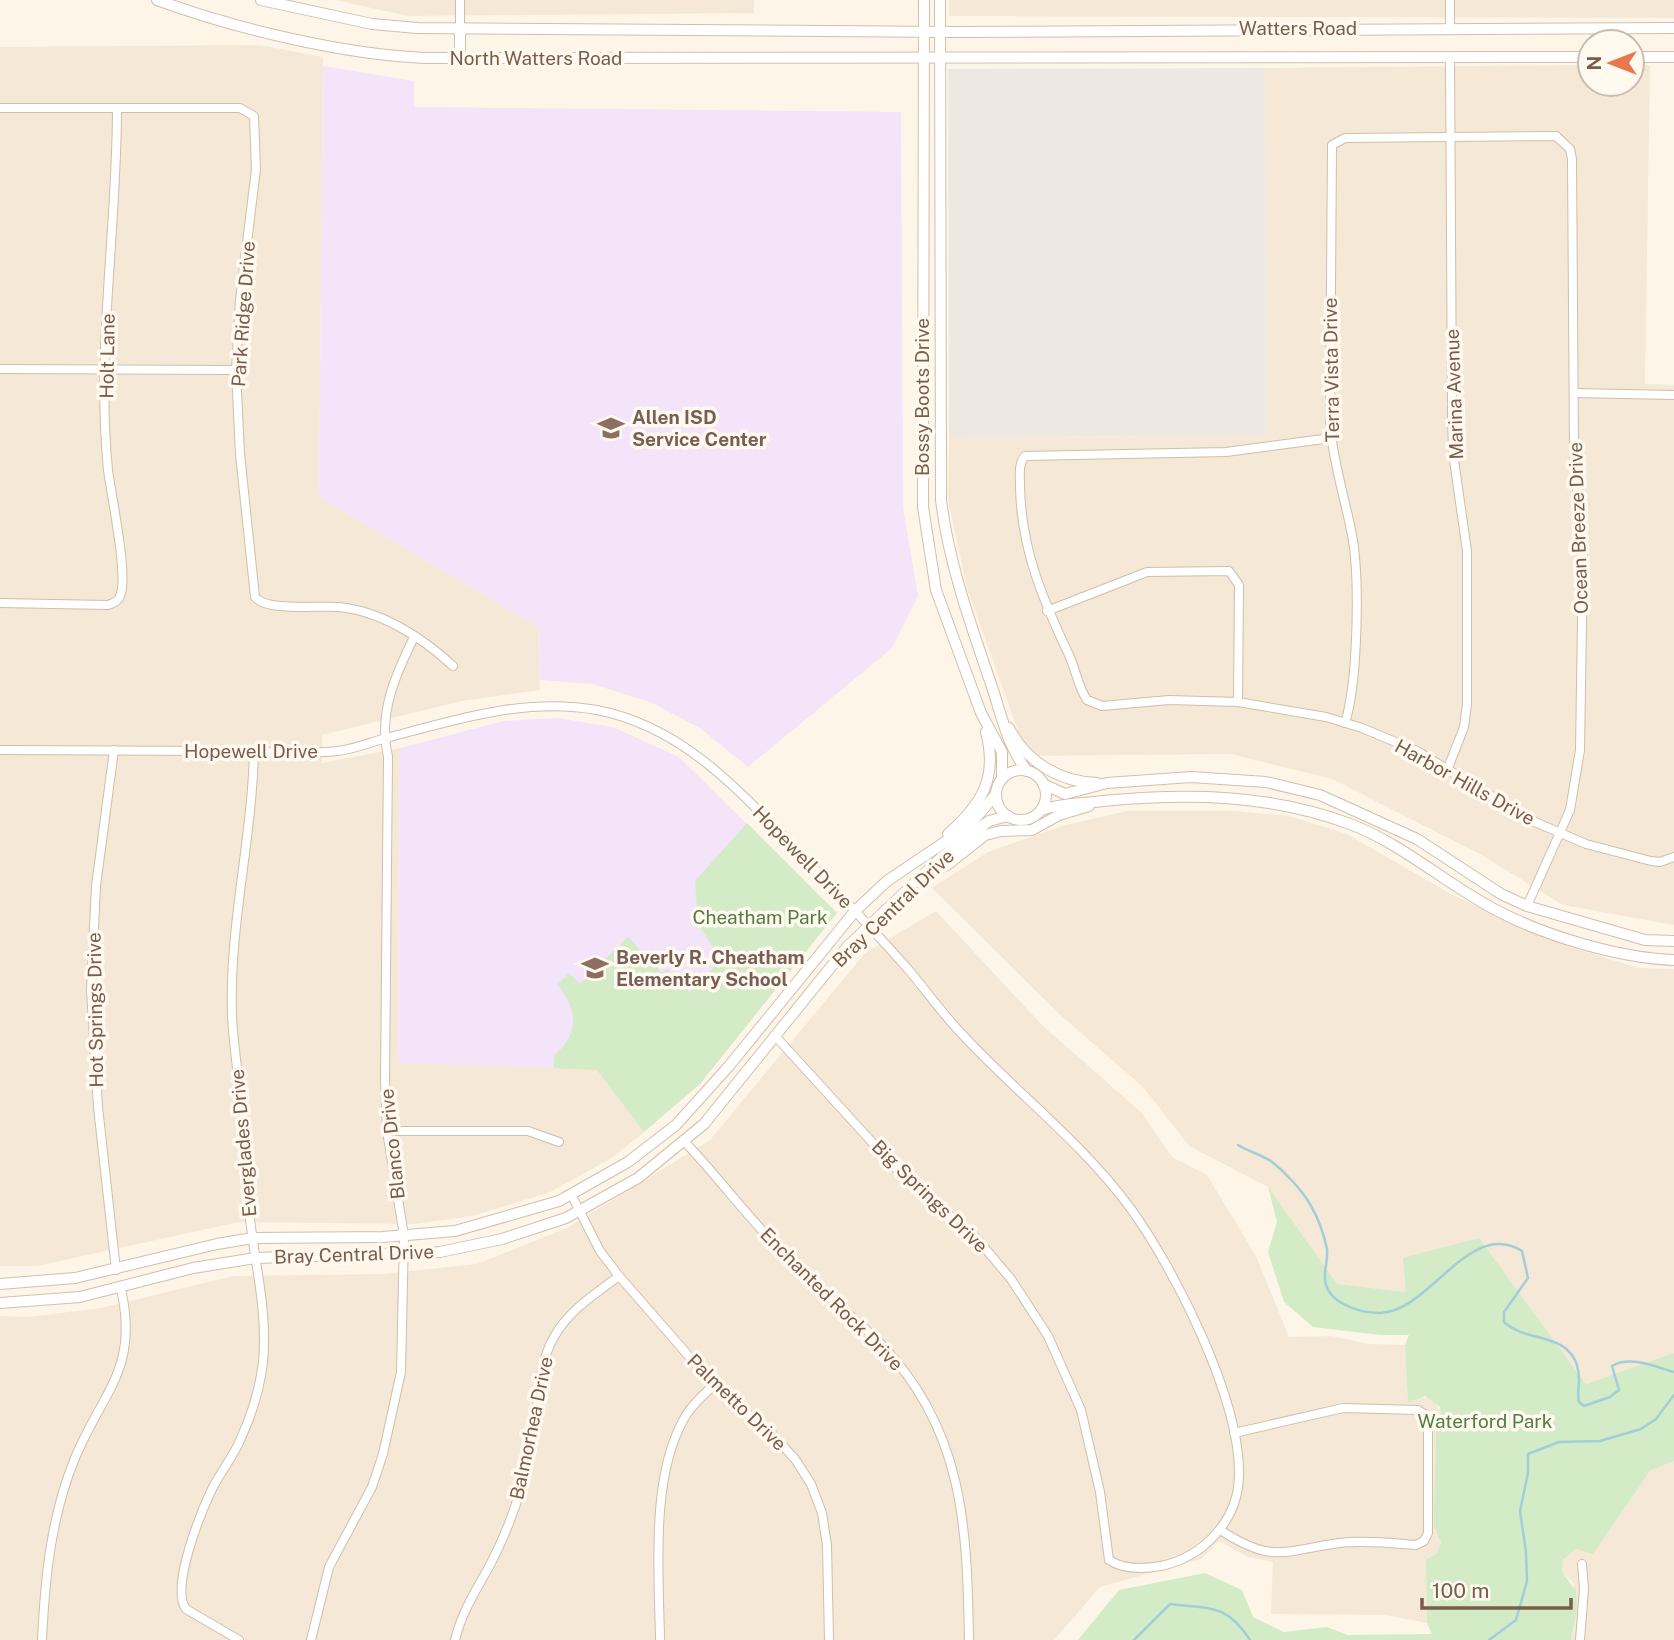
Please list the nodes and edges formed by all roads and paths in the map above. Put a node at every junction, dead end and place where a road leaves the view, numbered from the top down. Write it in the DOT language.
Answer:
graph roads {
  1 [pos="157,0"];
  2 [pos="261,0"];
  3 [pos="460,0"];
  4 [pos="924,0"];
  5 [pos="940,0"];
  6 [pos="1450,0"];
  7 [pos="1450,28"];
  8 [pos="1674,28"];
  9 [pos="460,29"];
  10 [pos="939,31"];
  11 [pos="922,32"];
  12 [pos="1576,57"];
  13 [pos="1646,57"];
  14 [pos="1674,57"];
  15 [pos="460,58"];
  16 [pos="922,58"];
  17 [pos="939,58"];
  18 [pos="1450,58"];
  19 [pos="0,108"];
  20 [pos="117,109"];
  21 [pos="1451,137"];
  22 [pos="0,369"];
  23 [pos="106,370"];
  24 [pos="236,370"];
  25 [pos="1574,393"];
  26 [pos="1674,395"];
  27 [pos="1331,438"];
  28 [pos="0,603"];
  29 [pos="1047,611"];
  30 [pos="414,637"];
  31 [pos="453,666"];
  32 [pos="1238,702"];
  33 [pos="999,707"];
  34 [pos="981,713"];
  35 [pos="1345,723"];
  36 [pos="384,738"];
  37 [pos="0,750"];
  38 [pos="114,750"];
  39 [pos="254,751"];
  40 [pos="1448,768"];
  41 [pos="1027,771"];
  42 [pos="1002,779"];
  43 [pos="1107,783"];
  44 [pos="1043,784"];
  45 [pos="996,794"];
  46 [pos="1102,802"];
  47 [pos="1041,810"];
  48 [pos="1008,816"];
  49 [pos="1560,833"];
  50 [pos="922,856"];
  51 [pos="1672,858"];
  52 [pos="929,873"];
  53 [pos="1527,906"];
  54 [pos="855,911"];
  55 [pos="870,926"];
  56 [pos="1674,941"];
  57 [pos="1674,960"];
  58 [pos="776,1038"];
  59 [pos="387,1132"];
  60 [pos="684,1141"];
  61 [pos="559,1142"];
  62 [pos="571,1194"];
  63 [pos="580,1210"];
  64 [pos="404,1236"];
  65 [pos="253,1238"];
  66 [pos="405,1255"];
  67 [pos="256,1258"];
  68 [pos="116,1270"];
  69 [pos="620,1276"];
  70 [pos="0,1284"];
  71 [pos="121,1289"];
  72 [pos="0,1303"];
  73 [pos="714,1385"];
  74 [pos="1234,1433"];
  75 [pos="1220,1530"];
  76 [pos="1582,1564"];
  77 [pos="1119,1566"];
  78 [pos="42,1640"];
  79 [pos="239,1640"];
  80 [pos="311,1640"];
  81 [pos="454,1640"];
  82 [pos="660,1640"];
  83 [pos="828,1640"];
  84 [pos="969,1640"];
  85 [pos="1580,1640"];
  1 -- 15 [label="street, North Watters Road"];
  2 -- 9 [label="street, North Watters Road"];
  3 -- 9 [label="street"];
  4 -- 11 [label="street, Bossy Boots Drive"];
  5 -- 10 [label="street, Bossy Boots Drive"];
  6 -- 7 [label="street"];
  7 -- 8 [label="street, Watters Road"];
  7 -- 10 [label="street, Watters Road"];
  9 -- 11 [label="street, North Watters Road"];
  9 -- 15 [label="street"];
  10 -- 11 [label="street, Watters Road"];
  10 -- 17 [label="street, Bossy Boots Drive"];
  11 -- 16 [label="street, Bossy Boots Drive"];
  12 -- 18 [label="street, Watters Road"];
  13 -- 14 [label="street"];
  15 -- 16 [label="street, North Watters Road"];
  16 -- 17 [label="street, Watters Road"];
  16 -- 34 [label="street, Bossy Boots Drive"];
  17 -- 18 [label="street, Watters Road"];
  17 -- 33 [label="street, Bossy Boots Drive"];
  18 -- 21 [label="street, Marina Avenue"];
  19 -- 20 [label="street"];
  20 -- 23 [label="street, Holt Lane"];
  20 -- 24 [label="street, Park Ridge Drive"];
  21 -- 25 [label="street, Ocean Breeze Drive"];
  21 -- 27 [label="street, Terra Vista Drive"];
  21 -- 40 [label="street, Marina Avenue"];
  22 -- 23 [label="street"];
  23 -- 24 [label="street"];
  23 -- 28 [label="street, Holt Lane"];
  24 -- 30 [label="street, Park Ridge Drive"];
  25 -- 26 [label="street"];
  25 -- 49 [label="street, Ocean Breeze Drive"];
  27 -- 29 [label="street"];
  27 -- 35 [label="street, Terra Vista Drive"];
  29 -- 32 [label="street, Harbor Hills Drive"];
  29 -- 32 [label="street"];
  30 -- 31 [label="street"];
  30 -- 36 [label="street, Blanco Drive"];
  32 -- 35 [label="street, Harbor Hills Drive"];
  33 -- 41 [label="street, Bossy Boots Drive"];
  33 -- 43 [label="street"];
  34 -- 42 [label="street, Bossy Boots Drive"];
  34 -- 50 [label="street"];
  35 -- 40 [label="street, Harbor Hills Drive"];
  36 -- 39 [label="street, Hopewell Drive"];
  36 -- 54 [label="street, Hopewell Drive"];
  36 -- 59 [label="street, Blanco Drive"];
  37 -- 38 [label="street, Hopewell Drive"];
  38 -- 39 [label="street, Hopewell Drive"];
  38 -- 68 [label="street, Hot Springs Drive"];
  39 -- 65 [label="street, Everglades Drive"];
  40 -- 49 [label="street, Harbor Hills Drive"];
  41 -- 42 [label="street"];
  41 -- 44 [label="street"];
  42 -- 45 [label="street"];
  43 -- 44 [label="street"];
  43 -- 53 [label="street"];
  44 -- 47 [label="street"];
  45 -- 48 [label="street"];
  45 -- 50 [label="street, Bray Central Drive"];
  46 -- 47 [label="street"];
  46 -- 52 [label="street"];
  46 -- 57 [label="street"];
  47 -- 48 [label="street"];
  48 -- 52 [label="street, Bray Central Drive"];
  49 -- 51 [label="street, Harbor Hills Drive"];
  49 -- 53 [label="street, Ocean Breeze Drive"];
  50 -- 54 [label="street, Bray Central Drive"];
  52 -- 55 [label="street, Bray Central Drive"];
  53 -- 56 [label="street"];
  54 -- 55 [label="street, Hopewell Drive"];
  54 -- 62 [label="street, Bray Central Drive"];
  55 -- 58 [label="street, Bray Central Drive"];
  55 -- 74 [label="street, Hopewell Drive"];
  58 -- 60 [label="street, Bray Central Drive"];
  58 -- 77 [label="street, Big Springs Drive"];
  59 -- 61 [label="street"];
  59 -- 64 [label="street, Blanco Drive"];
  60 -- 63 [label="street, Bray Central Drive"];
  60 -- 84 [label="street, Enchanted Rock Drive"];
  62 -- 63 [label="street, Palmetto Drive"];
  62 -- 64 [label="street, Bray Central Drive"];
  63 -- 66 [label="street, Bray Central Drive"];
  63 -- 69 [label="street, Palmetto Drive"];
  64 -- 65 [label="street, Bray Central Drive"];
  64 -- 66 [label="street, Blanco Drive"];
  65 -- 67 [label="street, Everglades Drive"];
  65 -- 68 [label="street, Bray Central Drive"];
  66 -- 67 [label="street, Bray Central Drive"];
  66 -- 80 [label="street, Blanco Drive"];
  67 -- 71 [label="street, Bray Central Drive"];
  67 -- 79 [label="street, Everglades Drive"];
  68 -- 70 [label="street, Bray Central Drive"];
  69 -- 73 [label="street, Palmetto Drive"];
  69 -- 81 [label="street, Balmorhea Drive"];
  71 -- 72 [label="street, Bray Central Drive"];
  71 -- 78 [label="street"];
  73 -- 82 [label="street"];
  73 -- 83 [label="street, Palmetto Drive"];
  74 -- 75 [label="street, Hopewell Drive"];
  74 -- 75 [label="street"];
  75 -- 77 [label="street, Hopewell Drive"];
  76 -- 85 [label="street"];
}
